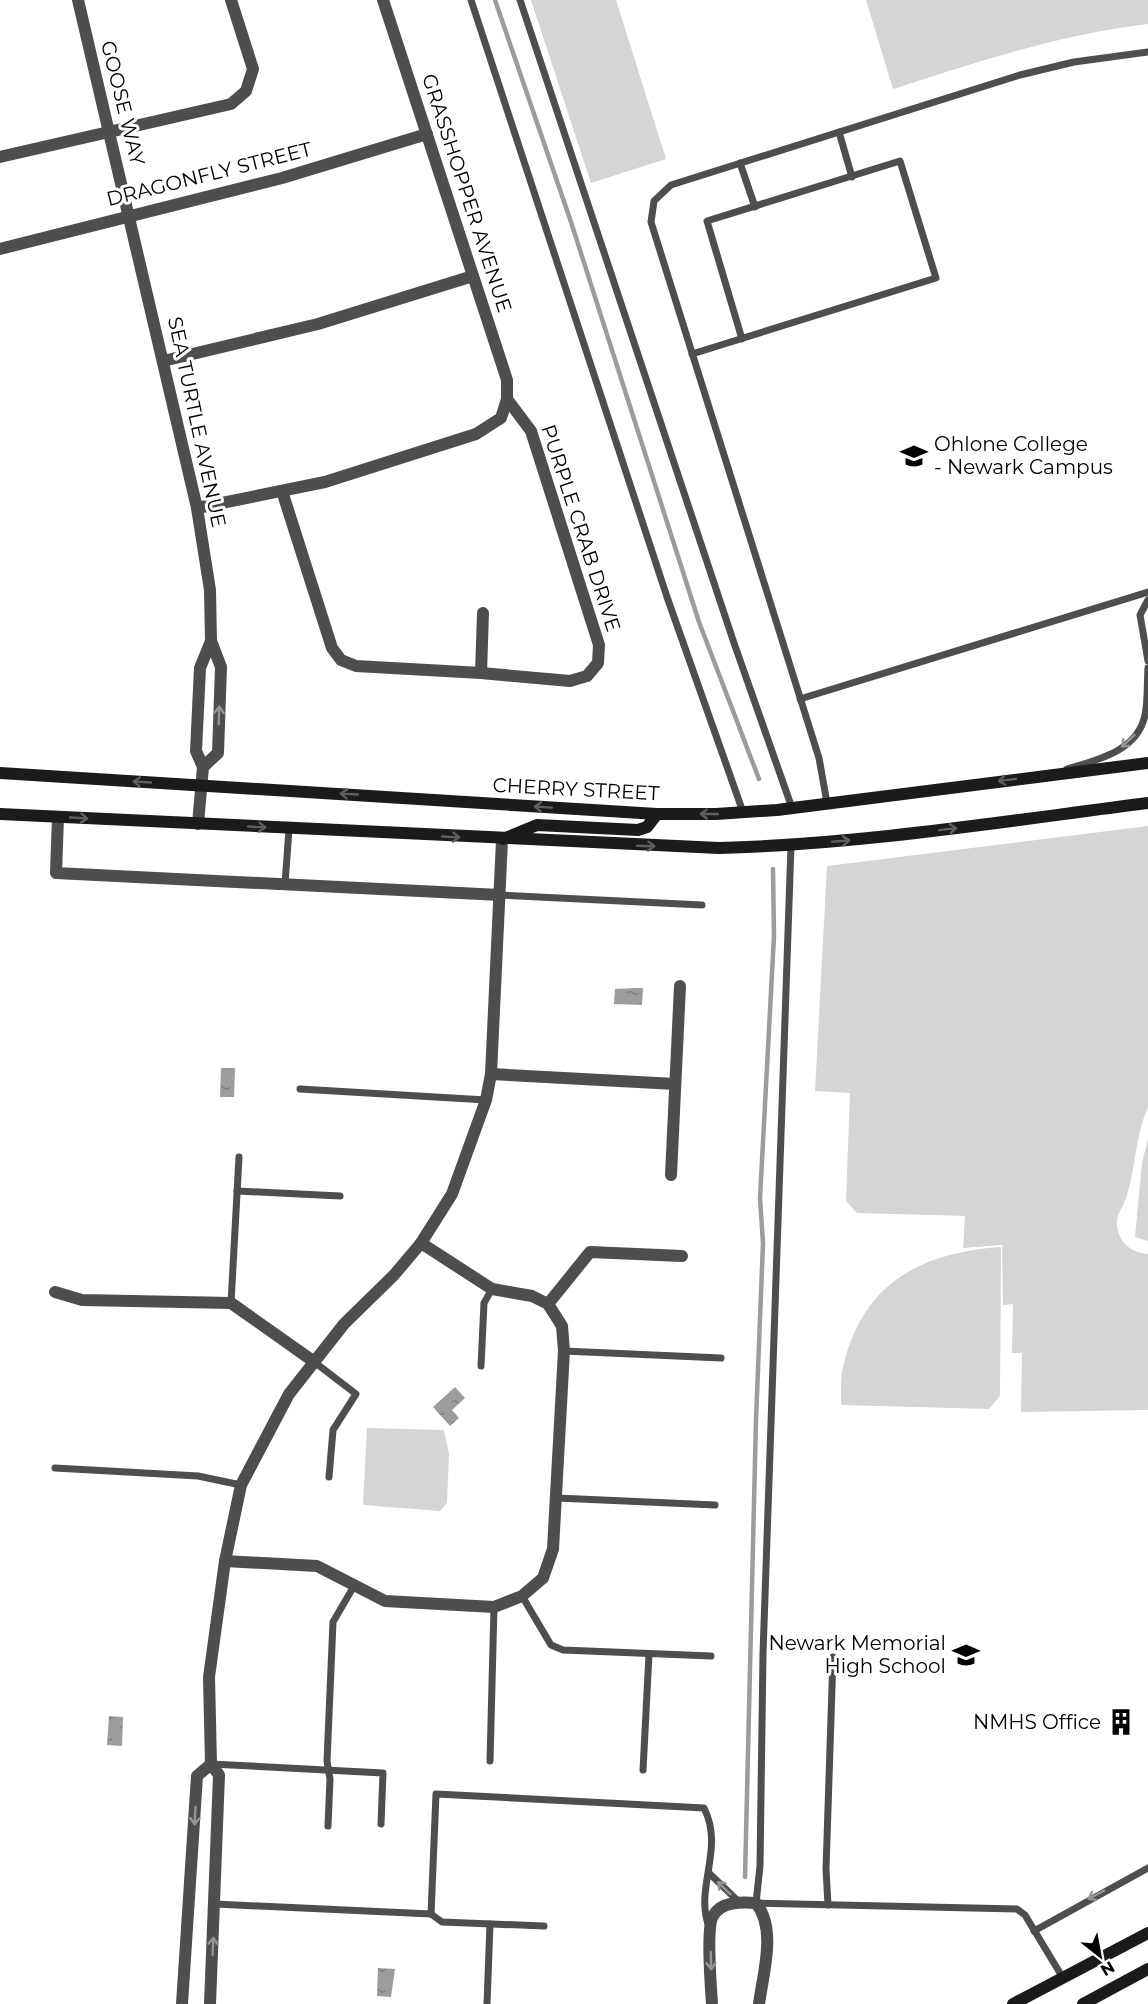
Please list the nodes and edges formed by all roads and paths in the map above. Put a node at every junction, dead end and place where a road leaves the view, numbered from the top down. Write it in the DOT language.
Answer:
graph roads {
  1 [pos="78,0"];
  2 [pos="231,0"];
  3 [pos="383,0"];
  4 [pos="471,0"];
  5 [pos="519,0"];
  6 [pos="1148,52"];
  7 [pos="110,131"];
  8 [pos="839,132"];
  9 [pos="427,134"];
  10 [pos="0,157"];
  11 [pos="740,163"];
  12 [pos="852,177"];
  13 [pos="754,207"];
  14 [pos="130,214"];
  15 [pos="0,249"];
  16 [pos="473,276"];
  17 [pos="742,339"];
  18 [pos="692,354"];
  19 [pos="163,361"];
  20 [pos="507,399"];
  21 [pos="282,492"];
  22 [pos="197,508"];
  23 [pos="1148,592"];
  24 [pos="1148,600"];
  25 [pos="483,613"];
  26 [pos="211,641"];
  27 [pos="1148,661"];
  28 [pos="1148,668"];
  29 [pos="481,673"];
  30 [pos="800,699"];
  31 [pos="1148,763"];
  32 [pos="203,767"];
  33 [pos="0,773"];
  34 [pos="1046,775"];
  35 [pos="201,785"];
  36 [pos="1148,803"];
  37 [pos="827,804"];
  38 [pos="792,808"];
  39 [pos="743,812"];
  40 [pos="0,814"];
  41 [pos="657,814"];
  42 [pos="58,817"];
  43 [pos="198,824"];
  44 [pos="289,829"];
  45 [pos="501,840"];
  46 [pos="791,846"];
  47 [pos="285,884"];
  48 [pos="500,895"];
  49 [pos="702,905"];
  50 [pos="680,986"];
  51 [pos="490,1074"];
  52 [pos="675,1084"];
  53 [pos="300,1089"];
  54 [pos="486,1100"];
  55 [pos="239,1158"];
  56 [pos="671,1175"];
  57 [pos="237,1191"];
  58 [pos="340,1196"];
  59 [pos="422,1243"];
  60 [pos="682,1256"];
  61 [pos="492,1289"];
  62 [pos="55,1292"];
  63 [pos="231,1303"];
  64 [pos="548,1304"];
  65 [pos="564,1351"];
  66 [pos="721,1358"];
  67 [pos="313,1361"];
  68 [pos="481,1366"];
  69 [pos="55,1468"];
  70 [pos="329,1477"];
  71 [pos="241,1485"];
  72 [pos="557,1498"];
  73 [pos="715,1505"];
  74 [pos="225,1562"];
  75 [pos="354,1586"];
  76 [pos="522,1596"];
  77 [pos="494,1607"];
  78 [pos="649,1654"];
  79 [pos="711,1656"];
  80 [pos="833,1657"];
  81 [pos="490,1761"];
  82 [pos="211,1764"];
  83 [pos="643,1770"];
  84 [pos="328,1771"];
  85 [pos="381,1824"];
  86 [pos="328,1826"];
  87 [pos="1148,1868"];
  88 [pos="710,1874"];
  89 [pos="739,1902"];
  90 [pos="756,1903"];
  91 [pos="215,1904"];
  92 [pos="828,1905"];
  93 [pos="431,1914"];
  94 [pos="490,1924"];
  95 [pos="544,1926"];
  96 [pos="710,1931"];
  97 [pos="1034,1931"];
  98 [pos="1148,1933"];
  99 [pos="1148,1969"];
  100 [pos="1063,1978"];
  101 [pos="182,2004"];
  102 [pos="210,2004"];
  103 [pos="487,2004"];
  104 [pos="712,2004"];
  105 [pos="759,2004"];
  106 [pos="1013,2004"];
  107 [pos="1083,2004"];
  1 -- 7 [label="street, GOOSE WAY"];
  2 -- 7 [label="street"];
  3 -- 9 [label="street, GRASSHOPPER AVENUE"];
  4 -- 39 [label="lane"];
  5 -- 38 [label="lane"];
  6 -- 8 [label="lane"];
  7 -- 10 [label="street"];
  7 -- 14 [label="street, GOOSE WAY"];
  8 -- 11 [label="lane"];
  8 -- 12 [label="lane"];
  9 -- 14 [label="street, DRAGONFLY STREET"];
  9 -- 16 [label="street, GRASSHOPPER AVENUE"];
  11 -- 13 [label="lane"];
  11 -- 18 [label="lane"];
  12 -- 13 [label="lane"];
  12 -- 17 [label="lane"];
  13 -- 17 [label="lane"];
  14 -- 15 [label="street, DRAGONFLY STREET"];
  14 -- 19 [label="street, SEA TURTLE AVENUE"];
  16 -- 19 [label="street"];
  16 -- 20 [label="street, GRASSHOPPER AVENUE"];
  17 -- 18 [label="lane"];
  18 -- 30 [label="lane"];
  19 -- 22 [label="street, SEA TURTLE AVENUE"];
  20 -- 21 [label="street"];
  20 -- 29 [label="street, PURPLE CRAB DRIVE"];
  21 -- 22 [label="street"];
  21 -- 29 [label="street, PURPLE CRAB DRIVE"];
  22 -- 26 [label="street, SEA TURTLE AVENUE"];
  23 -- 30 [label="lane"];
  24 -- 27 [label="lane"];
  25 -- 29 [label="street"];
  26 -- 32 [label="street, SEA TURTLE AVENUE"];
  32 -- 26 [label="street, SEA TURTLE AVENUE, one-way"];
  28 -- 34 [label="lane, one-way"];
  30 -- 37 [label="lane"];
  31 -- 34 [label="main road, CHERRY STREET"];
  32 -- 35 [label="street, SEA TURTLE AVENUE"];
  35 -- 33 [label="main road, CHERRY STREET, one-way"];
  34 -- 37 [label="main road, CHERRY STREET, one-way"];
  41 -- 35 [label="main road, CHERRY STREET, one-way"];
  35 -- 43 [label="street, SEA TURTLE AVENUE"];
  46 -- 36 [label="main road, one-way"];
  37 -- 38 [label="main road, CHERRY STREET"];
  38 -- 39 [label="main road, CHERRY STREET"];
  39 -- 41 [label="main road, CHERRY STREET, one-way"];
  40 -- 42 [label="main road"];
  41 -- 45 [label="main road"];
  42 -- 43 [label="main road, one-way"];
  42 -- 47 [label="street"];
  43 -- 44 [label="main road, one-way"];
  44 -- 45 [label="main road, one-way"];
  44 -- 47 [label="lane"];
  45 -- 46 [label="main road, one-way"];
  45 -- 48 [label="street"];
  46 -- 90 [label="lane"];
  47 -- 48 [label="street"];
  48 -- 49 [label="lane"];
  48 -- 51 [label="street"];
  50 -- 52 [label="street"];
  51 -- 52 [label="street"];
  51 -- 54 [label="street"];
  52 -- 56 [label="street"];
  53 -- 54 [label="lane"];
  54 -- 59 [label="street"];
  55 -- 57 [label="lane"];
  57 -- 58 [label="lane"];
  57 -- 63 [label="lane"];
  59 -- 61 [label="street"];
  59 -- 67 [label="street"];
  60 -- 64 [label="street"];
  61 -- 64 [label="street"];
  61 -- 68 [label="lane"];
  62 -- 63 [label="street"];
  63 -- 67 [label="street"];
  64 -- 65 [label="street"];
  65 -- 66 [label="lane"];
  65 -- 72 [label="street"];
  67 -- 70 [label="lane"];
  67 -- 71 [label="street"];
  69 -- 71 [label="lane"];
  71 -- 74 [label="street"];
  72 -- 73 [label="lane"];
  72 -- 76 [label="street"];
  74 -- 75 [label="street"];
  74 -- 82 [label="street"];
  75 -- 77 [label="street"];
  75 -- 84 [label="lane"];
  76 -- 77 [label="street"];
  76 -- 78 [label="lane"];
  77 -- 81 [label="lane"];
  78 -- 79 [label="lane"];
  78 -- 83 [label="lane"];
  80 -- 92 [label="lane"];
  82 -- 84 [label="lane"];
  82 -- 91 [label="street"];
  82 -- 101 [label="street, one-way"];
  84 -- 85 [label="lane"];
  84 -- 86 [label="lane"];
  87 -- 97 [label="lane, one-way"];
  89 -- 88 [label="lane, one-way"];
  88 -- 93 [label="lane"];
  88 -- 96 [label="lane"];
  89 -- 90 [label="street"];
  89 -- 96 [label="street"];
  90 -- 92 [label="lane"];
  90 -- 105 [label="street"];
  91 -- 93 [label="lane"];
  102 -- 91 [label="street, one-way"];
  92 -- 97 [label="lane"];
  93 -- 94 [label="lane"];
  94 -- 95 [label="lane"];
  94 -- 103 [label="lane"];
  96 -- 104 [label="street, one-way"];
  97 -- 100 [label="lane"];
  98 -- 100 [label="main road"];
  99 -- 107 [label="main road"];
  100 -- 106 [label="main road"];
}
